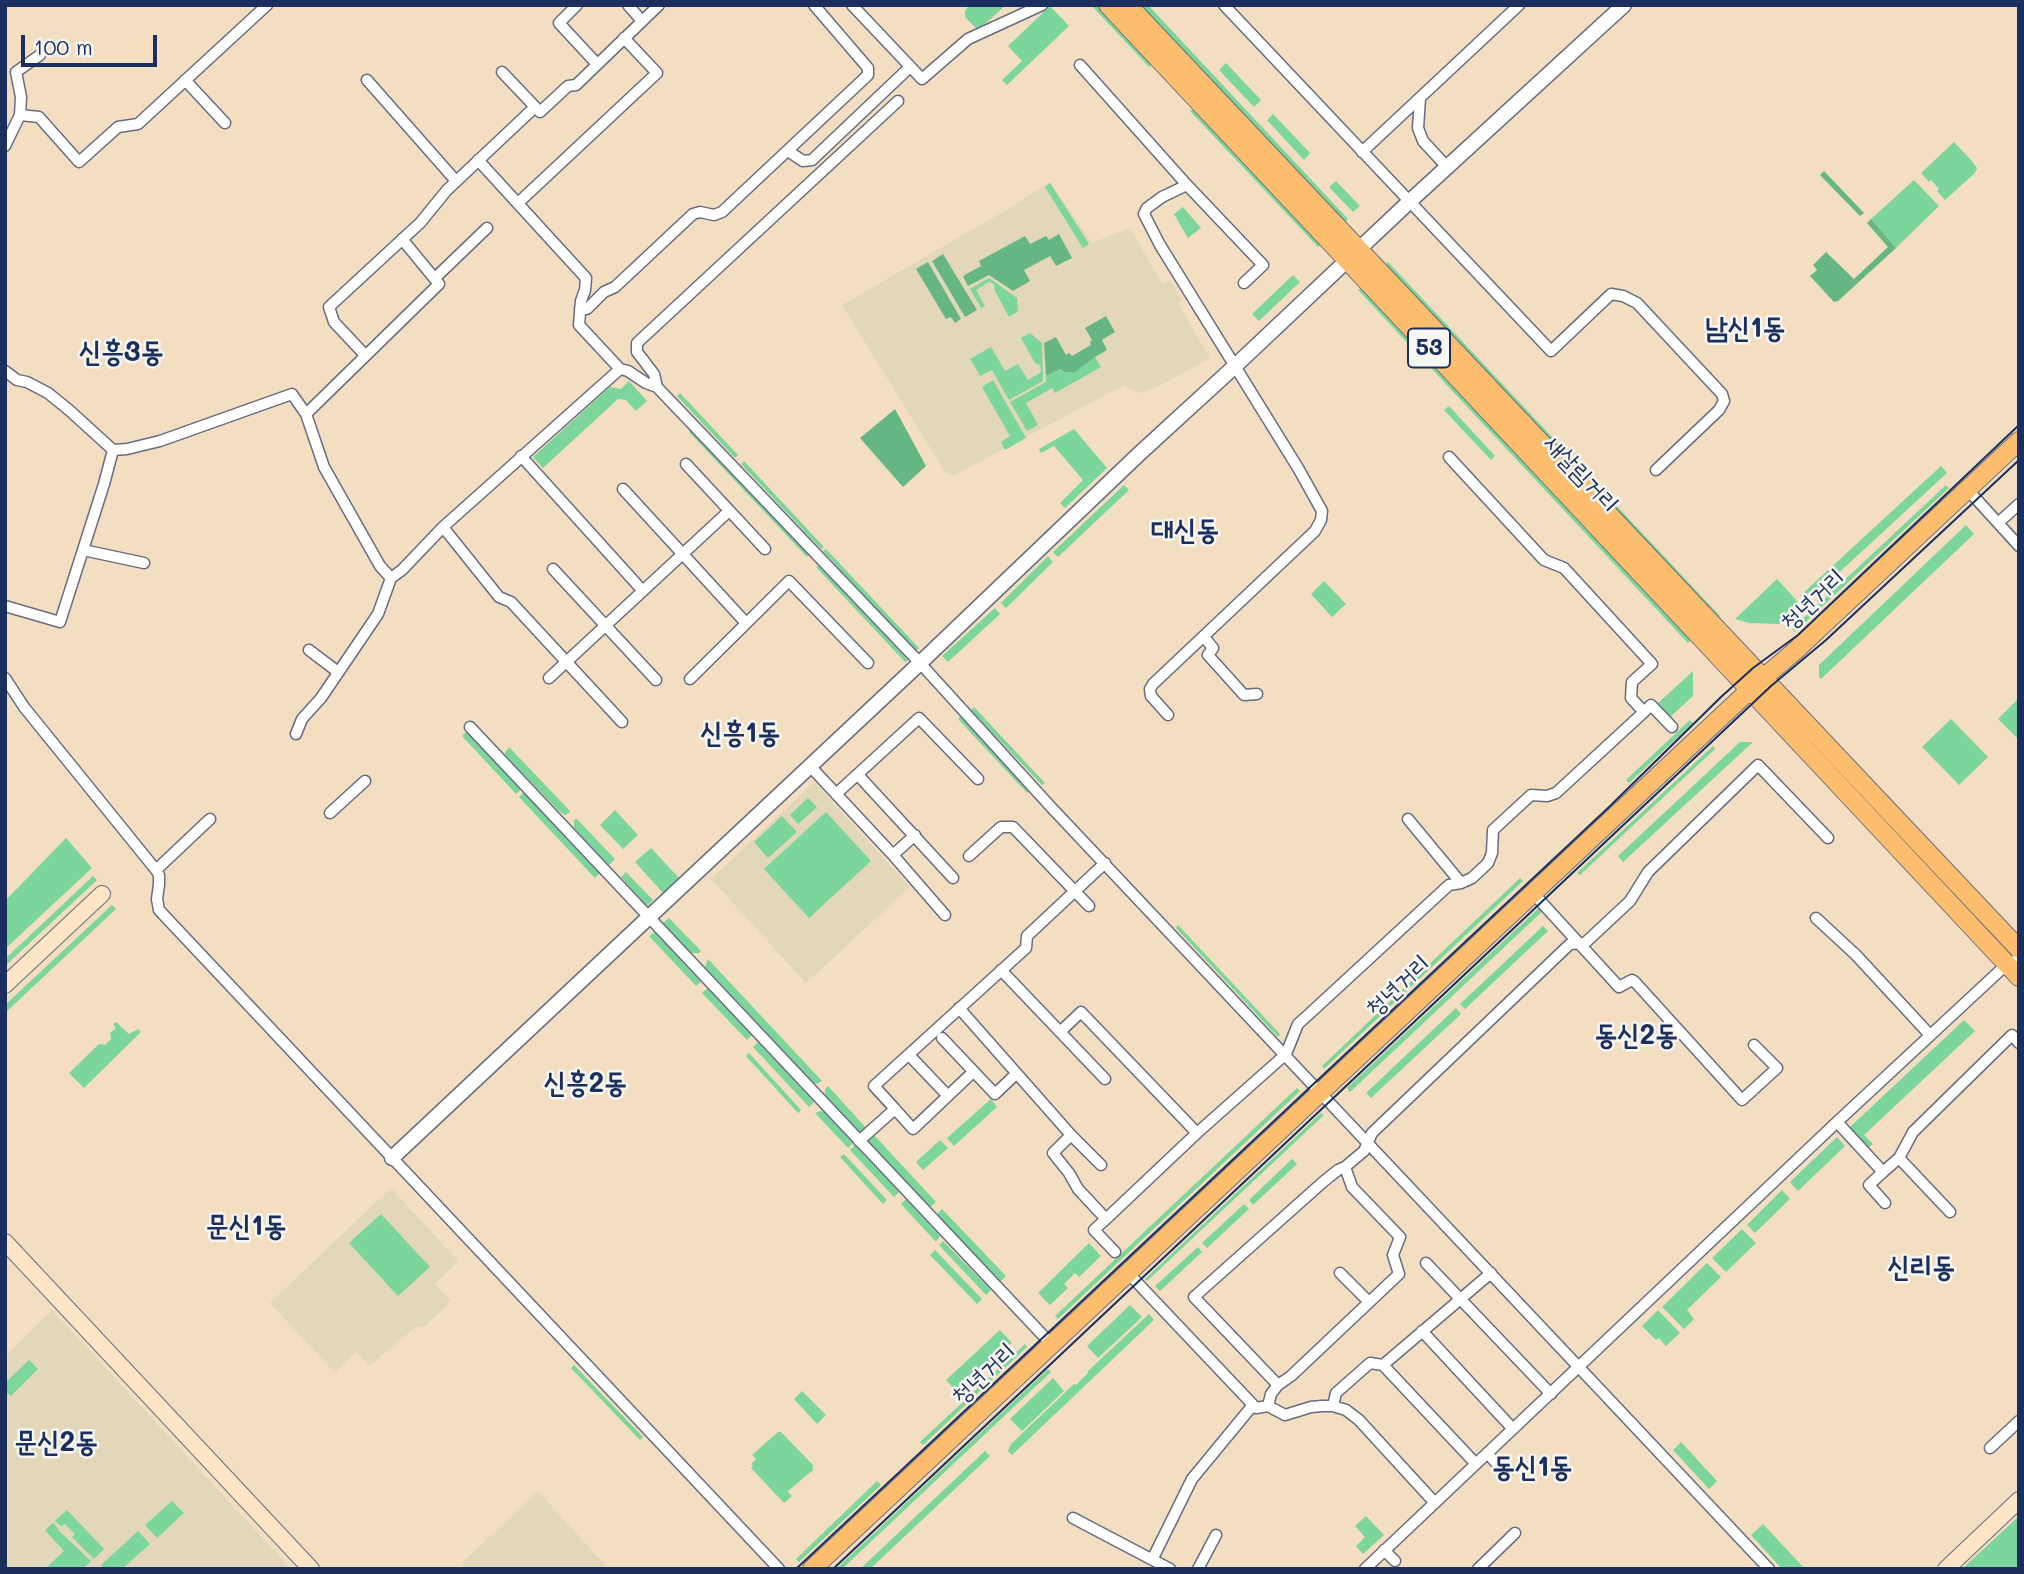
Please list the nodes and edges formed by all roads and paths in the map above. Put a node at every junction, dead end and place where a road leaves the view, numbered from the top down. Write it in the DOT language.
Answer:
graph roads {
  1 [pos="267,5"];
  2 [pos="577,5"];
  3 [pos="628,5"];
  4 [pos="659,5"];
  5 [pos="814,5"];
  6 [pos="852,5"];
  7 [pos="1042,5"];
  8 [pos="1108,5"];
  9 [pos="1128,5"];
  10 [pos="1224,5"];
  11 [pos="1519,5"];
  12 [pos="1624,5"];
  13 [pos="642,21"];
  14 [pos="624,38"];
  15 [pos="40,55"];
  16 [pos="597,64"];
  17 [pos="1080,65"];
  18 [pos="911,66"];
  19 [pos="502,72"];
  20 [pos="185,80"];
  21 [pos="367,80"];
  22 [pos="1420,98"];
  23 [pos="898,101"];
  24 [pos="535,107"];
  25 [pos="20,115"];
  26 [pos="225,123"];
  27 [pos="5,146"];
  28 [pos="788,150"];
  29 [pos="1362,152"];
  30 [pos="478,160"];
  31 [pos="1447,167"];
  32 [pos="456,181"];
  33 [pos="1187,185"];
  34 [pos="1409,202"];
  35 [pos="518,203"];
  36 [pos="486,228"];
  37 [pos="402,240"];
  38 [pos="1353,255"];
  39 [pos="435,278"];
  40 [pos="1244,283"];
  41 [pos="580,309"];
  42 [pos="365,355"];
  43 [pos="1234,368"];
  44 [pos="620,369"];
  45 [pos="5,371"];
  46 [pos="657,387"];
  47 [pos="306,414"];
  48 [pos="2017,446"];
  49 [pos="113,450"];
  50 [pos="521,456"];
  51 [pos="1449,457"];
  52 [pos="686,464"];
  53 [pos="1656,470"];
  54 [pos="623,489"];
  55 [pos="1968,490"];
  56 [pos="2019,504"];
  57 [pos="729,511"];
  58 [pos="1998,523"];
  59 [pos="443,527"];
  60 [pos="2019,546"];
  61 [pos="765,549"];
  62 [pos="83,550"];
  63 [pos="681,554"];
  64 [pos="144,563"];
  65 [pos="553,569"];
  66 [pos="391,578"];
  67 [pos="642,590"];
  68 [pos="5,606"];
  69 [pos="746,623"];
  70 [pos="606,625"];
  71 [pos="1204,636"];
  72 [pos="309,650"];
  73 [pos="567,662"];
  74 [pos="868,663"];
  75 [pos="920,663"];
  76 [pos="338,673"];
  77 [pos="5,678"];
  78 [pos="549,678"];
  79 [pos="656,680"];
  80 [pos="690,680"];
  81 [pos="1756,684"];
  82 [pos="1256,694"];
  83 [pos="1644,712"];
  84 [pos="1168,715"];
  85 [pos="622,722"];
  86 [pos="470,727"];
  87 [pos="1672,727"];
  88 [pos="296,734"];
  89 [pos="810,766"];
  90 [pos="858,775"];
  91 [pos="978,779"];
  92 [pos="365,780"];
  93 [pos="836,794"];
  94 [pos="330,813"];
  95 [pos="210,819"];
  96 [pos="1408,819"];
  97 [pos="915,835"];
  98 [pos="1828,838"];
  99 [pos="893,855"];
  100 [pos="970,856"];
  101 [pos="1105,863"];
  102 [pos="156,870"];
  103 [pos="954,878"];
  104 [pos="1461,883"];
  105 [pos="1074,891"];
  106 [pos="1533,893"];
  107 [pos="102,894"];
  108 [pos="1089,905"];
  109 [pos="945,915"];
  110 [pos="649,917"];
  111 [pos="1816,918"];
  112 [pos="1579,943"];
  113 [pos="2019,949"];
  114 [pos="2015,967"];
  115 [pos="1001,970"];
  116 [pos="5,985"];
  117 [pos="960,1008"];
  118 [pos="1060,1032"];
  119 [pos="1930,1035"];
  120 [pos="942,1038"];
  121 [pos="2019,1043"];
  122 [pos="1754,1045"];
  123 [pos="909,1055"];
  124 [pos="1286,1055"];
  125 [pos="973,1072"];
  126 [pos="1016,1074"];
  127 [pos="1105,1079"];
  128 [pos="1321,1092"];
  129 [pos="948,1096"];
  130 [pos="895,1109"];
  131 [pos="1837,1122"];
  132 [pos="1197,1133"];
  133 [pos="1071,1135"];
  134 [pos="859,1140"];
  135 [pos="1368,1142"];
  136 [pos="392,1158"];
  137 [pos="1899,1158"];
  138 [pos="1101,1165"];
  139 [pos="1345,1167"];
  140 [pos="1883,1172"];
  141 [pos="1885,1203"];
  142 [pos="1950,1212"];
  143 [pos="1106,1219"];
  144 [pos="5,1242"];
  145 [pos="1115,1252"];
  146 [pos="1426,1263"];
  147 [pos="1128,1273"];
  148 [pos="1340,1273"];
  149 [pos="1491,1273"];
  150 [pos="1460,1298"];
  151 [pos="1369,1302"];
  152 [pos="1422,1331"];
  153 [pos="1052,1345"];
  154 [pos="1383,1365"];
  155 [pos="1580,1366"];
  156 [pos="1278,1385"];
  157 [pos="1551,1394"];
  158 [pos="1253,1405"];
  159 [pos="1268,1406"];
  160 [pos="1333,1406"];
  161 [pos="2019,1421"];
  162 [pos="1513,1429"];
  163 [pos="1990,1448"];
  164 [pos="1487,1453"];
  165 [pos="1476,1464"];
  166 [pos="1506,1474"];
  167 [pos="2019,1500"];
  168 [pos="1435,1503"];
  169 [pos="1073,1518"];
  170 [pos="1515,1533"];
  171 [pos="1216,1535"];
  172 [pos="1384,1550"];
  173 [pos="1153,1559"];
  174 [pos="1395,1562"];
  175 [pos="311,1569"];
  176 [pos="779,1569"];
  177 [pos="813,1569"];
  178 [pos="1170,1569"];
  179 [pos="1198,1569"];
  180 [pos="1365,1569"];
  181 [pos="1478,1569"];
  182 [pos="1769,1569"];
  183 [pos="1947,1569"];
  1 -- 20 [label="street"];
  2 -- 16 [label="street"];
  3 -- 13 [label="street"];
  4 -- 13 [label="street"];
  5 -- 28 [label="street"];
  6 -- 18 [label="street"];
  7 -- 18 [label="street"];
  8 -- 38 [label="main road, 새살림거리 / 53"];
  9 -- 38 [label="main road, 새살림거리 / 53"];
  10 -- 29 [label="street"];
  11 -- 22 [label="street"];
  12 -- 31 [label="street"];
  13 -- 14 [label="street"];
  14 -- 16 [label="street"];
  14 -- 35 [label="street"];
  15 -- 25 [label="street"];
  16 -- 24 [label="street"];
  17 -- 33 [label="street"];
  18 -- 28 [label="street"];
  19 -- 24 [label="street"];
  20 -- 25 [label="street"];
  20 -- 26 [label="street"];
  21 -- 32 [label="street"];
  22 -- 29 [label="street"];
  22 -- 31 [label="street"];
  23 -- 46 [label="street"];
  24 -- 30 [label="street"];
  25 -- 27 [label="street"];
  28 -- 41 [label="street"];
  29 -- 34 [label="street"];
  30 -- 32 [label="street"];
  30 -- 35 [label="street"];
  31 -- 34 [label="street"];
  32 -- 37 [label="street"];
  33 -- 40 [label="street"];
  33 -- 43 [label="street"];
  34 -- 38 [label="street"];
  34 -- 53 [label="street"];
  35 -- 41 [label="street"];
  36 -- 39 [label="street"];
  37 -- 39 [label="street"];
  37 -- 42 [label="street"];
  38 -- 43 [label="street"];
  38 -- 81 [label="main road, 새살림거리 / 53"];
  39 -- 42 [label="street"];
  41 -- 44 [label="street"];
  42 -- 47 [label="street"];
  43 -- 71 [label="street"];
  43 -- 75 [label="street"];
  44 -- 46 [label="street"];
  44 -- 50 [label="street"];
  45 -- 49 [label="street"];
  46 -- 75 [label="street"];
  47 -- 49 [label="street"];
  47 -- 66 [label="street"];
  48 -- 55 [label="main road, 청년거리"];
  49 -- 62 [label="street"];
  50 -- 59 [label="street"];
  50 -- 67 [label="street"];
  51 -- 83 [label="street"];
  52 -- 57 [label="street"];
  54 -- 63 [label="street"];
  55 -- 58 [label="street"];
  55 -- 81 [label="main road, 청년거리"];
  56 -- 58 [label="street"];
  57 -- 61 [label="street"];
  57 -- 63 [label="street"];
  58 -- 60 [label="street"];
  59 -- 66 [label="street"];
  59 -- 73 [label="street"];
  62 -- 64 [label="street"];
  62 -- 68 [label="street"];
  63 -- 67 [label="street"];
  63 -- 69 [label="street"];
  65 -- 70 [label="street"];
  66 -- 76 [label="street"];
  67 -- 70 [label="street"];
  69 -- 74 [label="street"];
  69 -- 80 [label="street"];
  70 -- 73 [label="street"];
  70 -- 79 [label="street"];
  71 -- 82 [label="street"];
  71 -- 84 [label="street"];
  72 -- 76 [label="street"];
  73 -- 78 [label="street"];
  73 -- 85 [label="street"];
  75 -- 89 [label="street"];
  75 -- 101 [label="street"];
  76 -- 88 [label="street"];
  77 -- 102 [label="street"];
  81 -- 106 [label="main road, 청년거리"];
  81 -- 113 [label="main road, 새살림거리"];
  81 -- 114 [label="main road, 새살림거리"];
  83 -- 87 [label="street"];
  83 -- 104 [label="street"];
  86 -- 110 [label="street"];
  89 -- 93 [label="street"];
  89 -- 110 [label="street"];
  90 -- 91 [label="street"];
  90 -- 93 [label="street"];
  90 -- 97 [label="street"];
  92 -- 94 [label="street"];
  93 -- 99 [label="street"];
  95 -- 102 [label="street"];
  96 -- 104 [label="street"];
  97 -- 99 [label="street"];
  97 -- 103 [label="street"];
  98 -- 112 [label="street"];
  99 -- 109 [label="street"];
  100 -- 105 [label="street"];
  101 -- 105 [label="street"];
  101 -- 124 [label="street"];
  102 -- 136 [label="street"];
  104 -- 124 [label="street"];
  105 -- 108 [label="street"];
  105 -- 115 [label="street"];
  106 -- 112 [label="street"];
  106 -- 128 [label="main road, 청년거리"];
  107 -- 116 [label="main road"];
  110 -- 134 [label="street"];
  110 -- 136 [label="street"];
  111 -- 119 [label="street"];
  112 -- 122 [label="street"];
  112 -- 135 [label="street"];
  114 -- 119 [label="street"];
  115 -- 117 [label="street"];
  115 -- 118 [label="street"];
  117 -- 123 [label="street"];
  117 -- 126 [label="street"];
  118 -- 127 [label="street"];
  118 -- 132 [label="street"];
  119 -- 131 [label="street"];
  120 -- 125 [label="street"];
  121 -- 137 [label="street"];
  123 -- 129 [label="street"];
  123 -- 130 [label="street"];
  124 -- 128 [label="street"];
  124 -- 132 [label="street"];
  125 -- 126 [label="street"];
  125 -- 129 [label="street"];
  126 -- 133 [label="street"];
  128 -- 135 [label="street"];
  128 -- 147 [label="main road, 청년거리"];
  129 -- 130 [label="street"];
  130 -- 134 [label="street"];
  131 -- 140 [label="street"];
  131 -- 155 [label="street"];
  132 -- 143 [label="street"];
  133 -- 138 [label="street"];
  133 -- 143 [label="street"];
  134 -- 153 [label="street"];
  135 -- 139 [label="street"];
  135 -- 149 [label="street"];
  136 -- 176 [label="street"];
  137 -- 140 [label="street"];
  137 -- 142 [label="street"];
  139 -- 151 [label="street"];
  139 -- 156 [label="street"];
  140 -- 141 [label="street"];
  143 -- 145 [label="street"];
  144 -- 175 [label="main road"];
  146 -- 150 [label="street"];
  147 -- 153 [label="main road, 청년거리"];
  147 -- 158 [label="street"];
  148 -- 151 [label="street"];
  149 -- 150 [label="street"];
  149 -- 155 [label="street"];
  150 -- 152 [label="street"];
  150 -- 157 [label="street"];
  151 -- 156 [label="street"];
  152 -- 154 [label="street"];
  152 -- 162 [label="street"];
  153 -- 177 [label="main road, 청년거리"];
  154 -- 160 [label="street"];
  154 -- 165 [label="street"];
  155 -- 157 [label="street"];
  155 -- 182 [label="street"];
  156 -- 159 [label="street"];
  157 -- 162 [label="street"];
  158 -- 159 [label="street"];
  158 -- 173 [label="street"];
  159 -- 160 [label="street"];
  160 -- 168 [label="street"];
  161 -- 163 [label="street"];
  162 -- 164 [label="street"];
  164 -- 165 [label="street"];
  164 -- 166 [label="street"];
  165 -- 168 [label="street"];
  167 -- 183 [label="main road"];
  168 -- 172 [label="street"];
  169 -- 173 [label="street"];
  170 -- 181 [label="street"];
  171 -- 179 [label="street"];
  172 -- 174 [label="street"];
  172 -- 180 [label="street"];
  173 -- 178 [label="street"];
}
